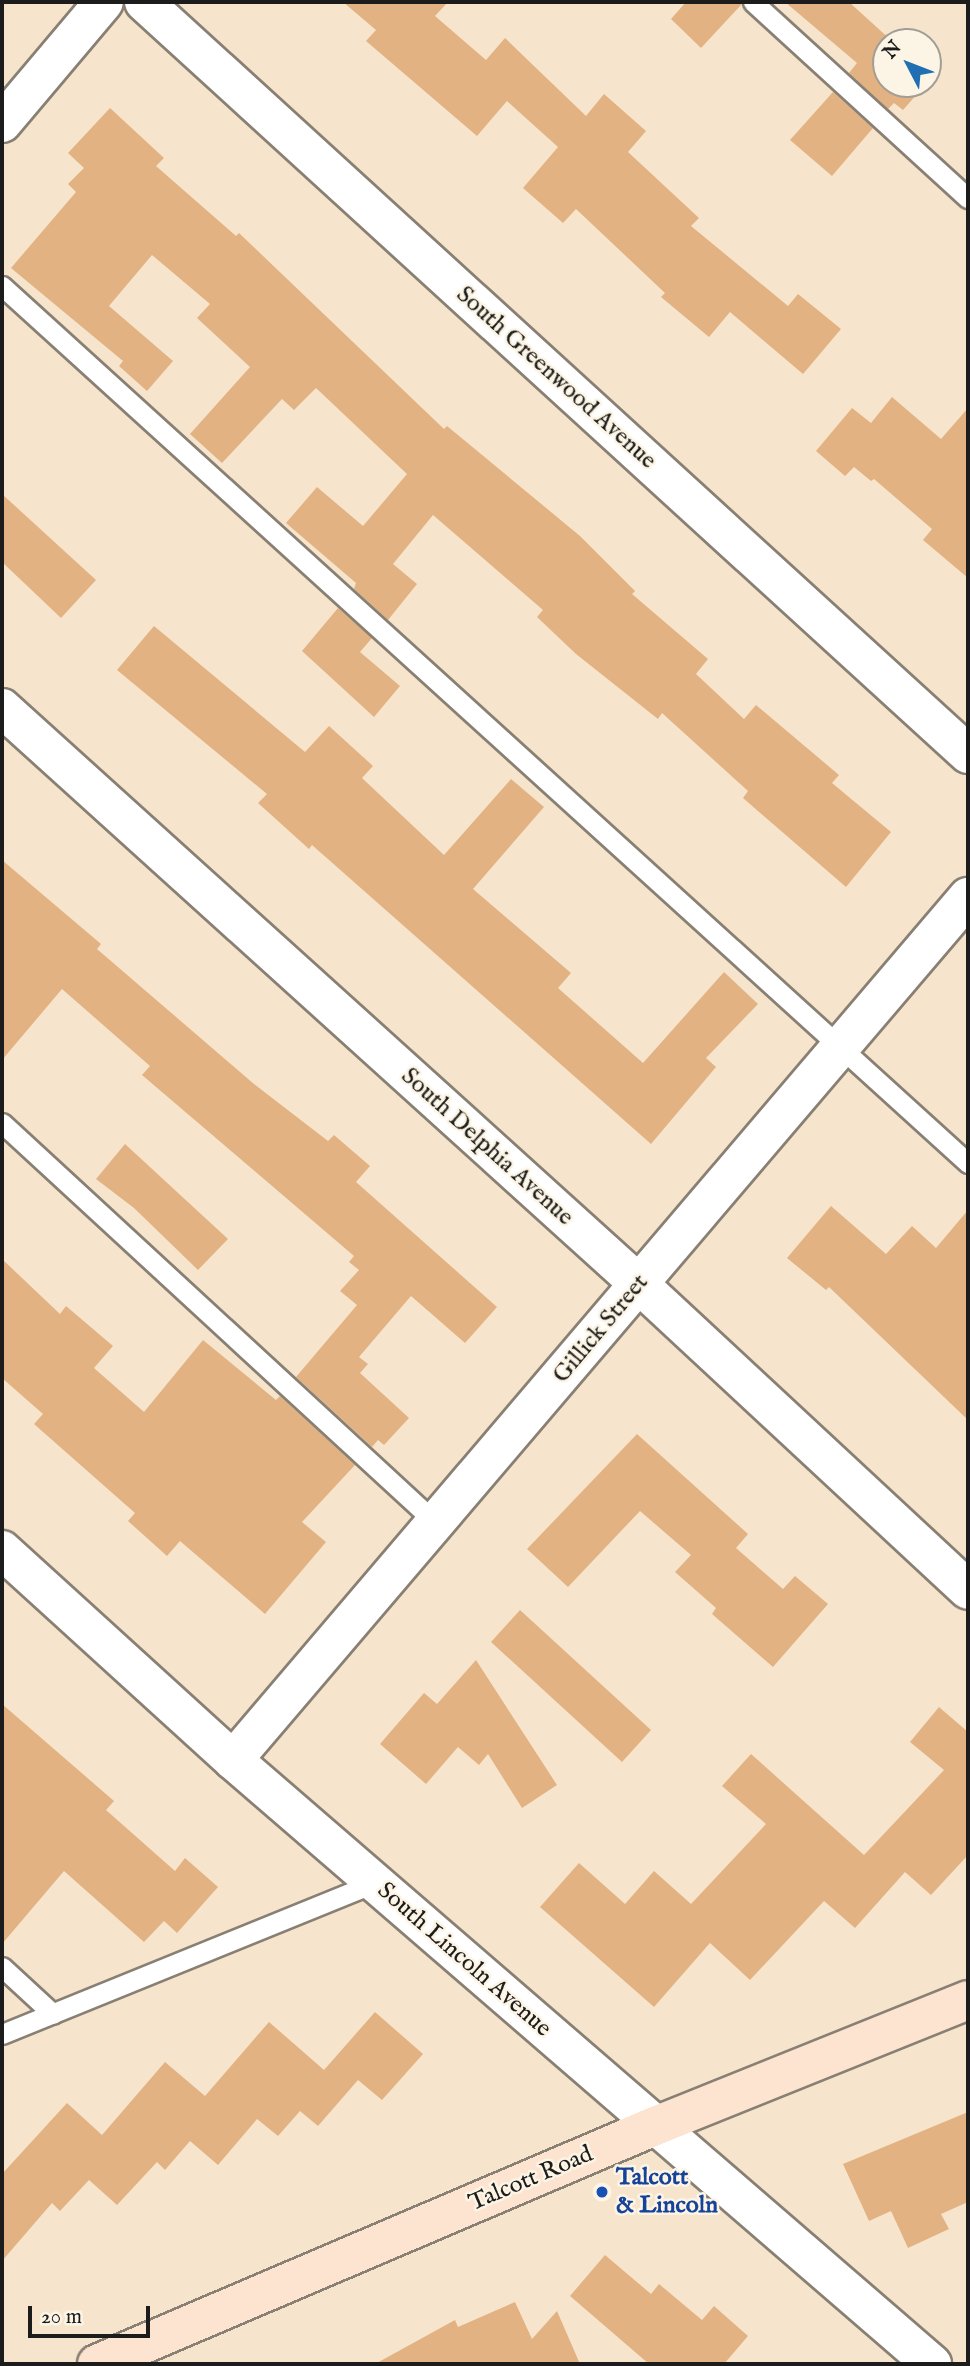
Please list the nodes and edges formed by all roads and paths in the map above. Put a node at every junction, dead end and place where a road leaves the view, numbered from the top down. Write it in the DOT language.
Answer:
graph roads {
  1 [pos="104,2"];
  2 [pos="144,2"];
  3 [pos="753,2"];
  4 [pos="2,123"];
  5 [pos="968,198"];
  6 [pos="2,286"];
  7 [pos="2,708"];
  8 [pos="968,754"];
  9 [pos="968,897"];
  10 [pos="840,1047"];
  11 [pos="2,1123"];
  12 [pos="968,1163"];
  13 [pos="639,1284"];
  14 [pos="435,1522"];
  15 [pos="2,1550"];
  16 [pos="968,1590"];
  17 [pos="233,1760"];
  18 [pos="376,1882"];
  19 [pos="2,1967"];
  20 [pos="968,2000"];
  21 [pos="52,2014"];
  22 [pos="2,2034"];
  23 [pos="655,2126"];
  24 [pos="97,2364"];
  25 [pos="932,2364"];
  1 -- 4 [label="street"];
  2 -- 8 [label="street, South Greenwood Avenue"];
  3 -- 5 [label="lane"];
  6 -- 10 [label="lane"];
  7 -- 13 [label="street, South Delphia Avenue"];
  9 -- 10 [label="street, Gillick Street"];
  10 -- 12 [label="lane"];
  10 -- 13 [label="street, Gillick Street"];
  11 -- 14 [label="lane"];
  13 -- 14 [label="street, Gillick Street"];
  13 -- 16 [label="street, South Delphia Avenue"];
  14 -- 17 [label="street, Gillick Street"];
  15 -- 17 [label="street, South Lincoln Avenue"];
  17 -- 18 [label="street, South Lincoln Avenue"];
  18 -- 21 [label="lane"];
  18 -- 23 [label="street, South Lincoln Avenue"];
  19 -- 21 [label="lane"];
  20 -- 23 [label="street, Talcott Road"];
  21 -- 22 [label="lane"];
  23 -- 24 [label="street, Talcott Road"];
  23 -- 25 [label="street, South Lincoln Avenue"];
}
